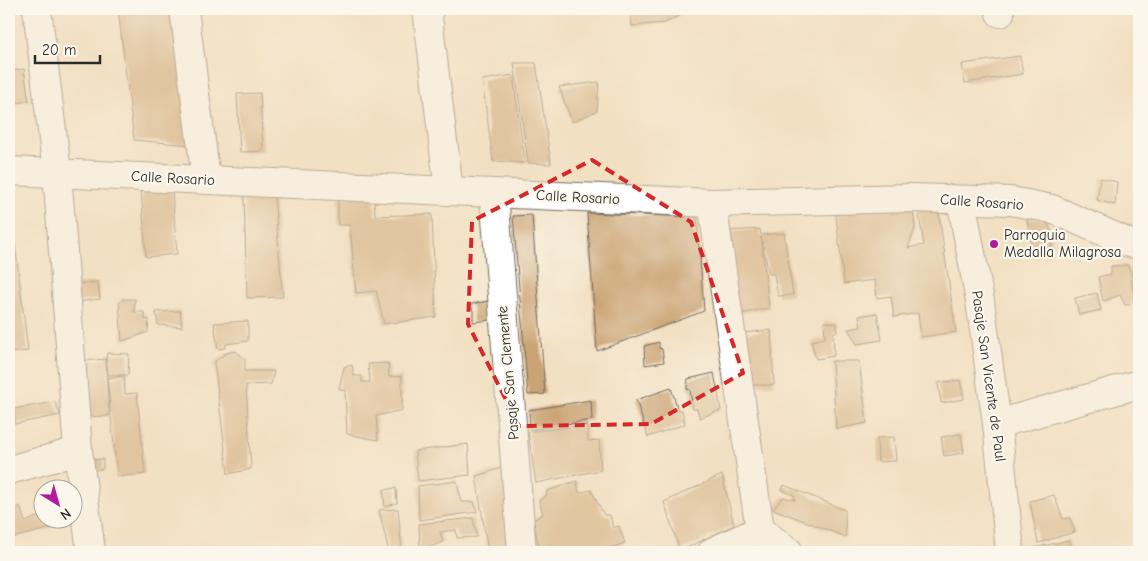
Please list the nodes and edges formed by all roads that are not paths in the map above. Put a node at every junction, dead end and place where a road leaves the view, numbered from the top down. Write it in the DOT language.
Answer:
graph roads {
  1 [pos="38,9"];
  2 [pos="184,9"];
  3 [pos="427,9"];
  4 [pos="9,170"];
  5 [pos="58,172"];
  6 [pos="206,179"];
  7 [pos="449,191"];
  8 [pos="494,193"];
  9 [pos="961,200"];
  10 [pos="712,204"];
  11 [pos="1139,245"];
  12 [pos="1139,384"];
  13 [pos="997,424"];
  14 [pos="78,451"];
  15 [pos="9,470"];
  16 [pos="760,530"];
  17 [pos="91,552"];
  18 [pos="522,552"];
  19 [pos="712,552"];
  20 [pos="789,552"];
  21 [pos="1010,552"];
  1 -- 5 [label="street"];
  2 -- 6 [label="street"];
  3 -- 7 [label="street"];
  4 -- 5 [label="street, Calle Rosario"];
  5 -- 6 [label="street, Calle Rosario"];
  5 -- 14 [label="street"];
  6 -- 7 [label="street, Calle Rosario"];
  7 -- 8 [label="street, Calle Rosario"];
  8 -- 10 [label="street, Calle Rosario"];
  8 -- 18 [label="street, Pasaje San Clemente"];
  9 -- 10 [label="street, Calle Rosario"];
  9 -- 11 [label="street, Calle Rosario"];
  9 -- 13 [label="street, Pasaje San Vicente de Paul"];
  10 -- 16 [label="street"];
  12 -- 13 [label="street"];
  13 -- 21 [label="street, Pasaje San Vicente de Paul"];
  14 -- 15 [label="street"];
  14 -- 17 [label="street"];
  16 -- 19 [label="street"];
  16 -- 20 [label="street"];
}
